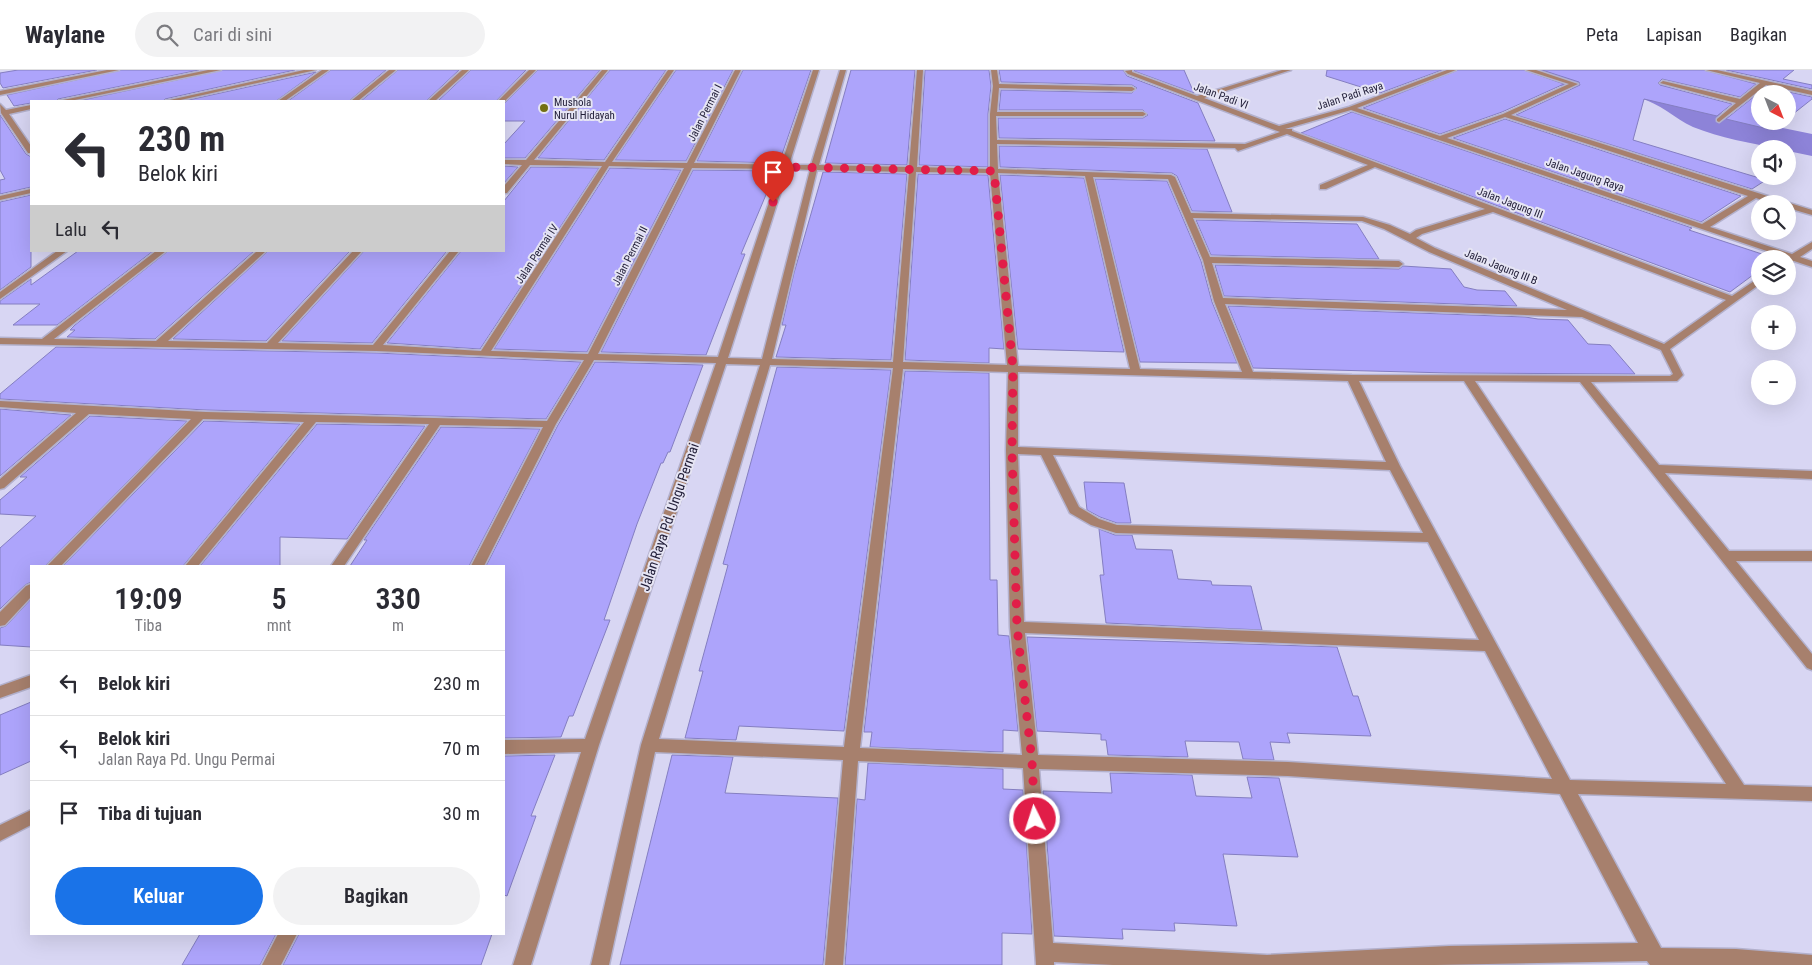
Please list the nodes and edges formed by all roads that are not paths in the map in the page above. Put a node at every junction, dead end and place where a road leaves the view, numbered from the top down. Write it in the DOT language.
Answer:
graph roads {
  1 [pos="116,70"];
  2 [pos="218,70"];
  3 [pos="313,70"];
  4 [pos="326,70"];
  5 [pos="393,70"];
  6 [pos="466,70"];
  7 [pos="533,70"];
  8 [pos="605,70"];
  9 [pos="671,70"];
  10 [pos="738,70"];
  11 [pos="816,70"];
  12 [pos="843,70"];
  13 [pos="920,70"];
  14 [pos="994,70"];
  15 [pos="1129,70"];
  16 [pos="1288,70"];
  17 [pos="1453,70"];
  18 [pos="1529,70"];
  19 [pos="1709,70"];
  20 [pos="1765,82"];
  21 [pos="1663,83"];
  22 [pos="996,86"];
  23 [pos="230,88"];
  24 [pos="1132,89"];
  25 [pos="1812,92"];
  26 [pos="0,93"];
  27 [pos="1198,98"];
  28 [pos="65,100"];
  29 [pos="173,100"];
  30 [pos="211,100"];
  31 [pos="282,100"];
  32 [pos="355,100"];
  33 [pos="432,100"];
  34 [pos="502,100"];
  35 [pos="1742,102"];
  36 [pos="30,107"];
  37 [pos="1351,108"];
  38 [pos="2,110"];
  39 [pos="993,114"];
  40 [pos="1143,114"];
  41 [pos="1505,115"];
  42 [pos="1720,120"];
  43 [pos="1285,130"];
  44 [pos="1441,138"];
  45 [pos="994,142"];
  46 [pos="1245,146"];
  47 [pos="30,149"];
  48 [pos="1229,152"];
  49 [pos="505,162"];
  50 [pos="527,163"];
  51 [pos="607,164"];
  52 [pos="1374,164"];
  53 [pos="690,166"];
  54 [pos="784,167"];
  55 [pos="814,168"];
  56 [pos="914,170"];
  57 [pos="994,171"];
  58 [pos="1088,174"];
  59 [pos="1323,187"];
  60 [pos="505,190"];
  61 [pos="30,191"];
  62 [pos="1755,195"];
  63 [pos="1751,197"];
  64 [pos="0,198"];
  65 [pos="1796,208"];
  66 [pos="1491,210"];
  67 [pos="1812,213"];
  68 [pos="1187,215"];
  69 [pos="1702,227"];
  70 [pos="1410,238"];
  71 [pos="1812,245"];
  72 [pos="1763,250"];
  73 [pos="62,252"];
  74 [pos="161,252"];
  75 [pos="261,252"];
  76 [pos="357,252"];
  77 [pos="454,252"];
  78 [pos="1796,256"];
  79 [pos="1207,260"];
  80 [pos="1796,261"];
  81 [pos="1400,264"];
  82 [pos="1812,264"];
  83 [pos="1751,286"];
  84 [pos="0,296"];
  85 [pos="1732,299"];
  86 [pos="1219,301"];
  87 [pos="1587,314"];
  88 [pos="0,341"];
  89 [pos="45,341"];
  90 [pos="160,343"];
  91 [pos="271,345"];
  92 [pos="376,348"];
  93 [pos="1665,348"];
  94 [pos="484,354"];
  95 [pos="591,357"];
  96 [pos="722,360"];
  97 [pos="766,362"];
  98 [pos="898,366"];
  99 [pos="1013,369"];
  100 [pos="1136,372"];
  101 [pos="1249,375"];
  102 [pos="1467,377"];
  103 [pos="1352,378"];
  104 [pos="1584,380"];
  105 [pos="0,404"];
  106 [pos="85,411"];
  107 [pos="200,416"];
  108 [pos="313,418"];
  109 [pos="438,420"];
  110 [pos="550,424"];
  111 [pos="1012,450"];
  112 [pos="1046,451"];
  113 [pos="1394,466"];
  114 [pos="1654,469"];
  115 [pos="1812,475"];
  116 [pos="0,485"];
  117 [pos="1434,538"];
  118 [pos="1726,556"];
  119 [pos="1812,556"];
  120 [pos="54,565"];
  121 [pos="192,565"];
  122 [pos="338,565"];
  123 [pos="479,565"];
  124 [pos="30,590"];
  125 [pos="0,621"];
  126 [pos="1017,627"];
  127 [pos="1489,646"];
  128 [pos="1810,661"];
  129 [pos="30,680"];
  130 [pos="0,692"];
  131 [pos="591,745"];
  132 [pos="649,745"];
  133 [pos="505,747"];
  134 [pos="851,754"];
  135 [pos="1032,762"];
  136 [pos="1566,788"];
  137 [pos="1740,792"];
  138 [pos="1812,794"];
  139 [pos="30,817"];
  140 [pos="0,833"];
  141 [pos="287,935"];
  142 [pos="1044,958"];
  143 [pos="1656,958"];
  144 [pos="1450,960"];
  145 [pos="1249,964"];
  146 [pos="1812,964"];
  147 [pos="271,965"];
  148 [pos="522,965"];
  149 [pos="600,965"];
  150 [pos="834,965"];
  1 -- 26 [label="street"];
  2 -- 28 [label="street"];
  3 -- 23 [label="street"];
  4 -- 31 [label="street"];
  5 -- 32 [label="street"];
  6 -- 33 [label="street"];
  7 -- 34 [label="street"];
  8 -- 50 [label="street"];
  9 -- 51 [label="street, Jalan Permai IV"];
  10 -- 53 [label="street, Jalan Permai I"];
  11 -- 54 [label="street, Jalan Raya Pd. Ungu Permai"];
  12 -- 55 [label="street"];
  13 -- 56 [label="street"];
  14 -- 22 [label="street"];
  15 -- 27 [label="street, Jalan Padi VI"];
  16 -- 27 [label="street"];
  17 -- 37 [label="street, Jalan Padi Raya"];
  18 -- 41 [label="street"];
  19 -- 20 [label="street"];
  20 -- 25 [label="street"];
  20 -- 35 [label="street"];
  21 -- 35 [label="street"];
  22 -- 24 [label="street"];
  22 -- 39 [label="street"];
  23 -- 29 [label="street"];
  23 -- 30 [label="street"];
  27 -- 43 [label="street, Jalan Padi VI"];
  35 -- 42 [label="street"];
  36 -- 38 [label="street"];
  37 -- 43 [label="street, Jalan Padi Raya"];
  37 -- 44 [label="street, Jalan Jagung Raya"];
  38 -- 47 [label="street"];
  39 -- 40 [label="street"];
  39 -- 45 [label="street"];
  41 -- 44 [label="street"];
  41 -- 62 [label="street"];
  43 -- 46 [label="street, Jalan Padi Raya"];
  43 -- 52 [label="street, Jalan Jagung III"];
  44 -- 69 [label="street, Jalan Jagung Raya"];
  45 -- 46 [label="street"];
  45 -- 57 [label="street"];
  46 -- 48 [label="street, Jalan Padi Raya"];
  49 -- 50 [label="street"];
  50 -- 51 [label="street"];
  50 -- 60 [label="street"];
  51 -- 53 [label="street"];
  51 -- 94 [label="street, Jalan Permai IV"];
  52 -- 59 [label="street"];
  52 -- 66 [label="street, Jalan Jagung III"];
  53 -- 54 [label="street"];
  53 -- 95 [label="street, Jalan Permai II"];
  54 -- 55 [label="street"];
  54 -- 96 [label="street, Jalan Raya Pd. Ungu Permai"];
  55 -- 56 [label="street"];
  55 -- 97 [label="street"];
  56 -- 57 [label="street"];
  56 -- 98 [label="street"];
  57 -- 58 [label="street"];
  57 -- 99 [label="street"];
  58 -- 68 [label="street"];
  58 -- 100 [label="street"];
  61 -- 64 [label="street"];
  63 -- 69 [label="street"];
  65 -- 67 [label="street"];
  66 -- 70 [label="street"];
  66 -- 85 [label="street, Jalan Jagung III"];
  68 -- 70 [label="street, Jalan Jagung III B"];
  68 -- 79 [label="street"];
  69 -- 72 [label="street, Jalan Jagung Raya"];
  70 -- 87 [label="street, Jalan Jagung III B"];
  71 -- 78 [label="street"];
  73 -- 84 [label="street"];
  74 -- 89 [label="street"];
  75 -- 90 [label="street"];
  76 -- 91 [label="street"];
  77 -- 92 [label="street"];
  79 -- 81 [label="street"];
  79 -- 86 [label="street"];
  80 -- 82 [label="street, Jalan Jagung Raya"];
  83 -- 85 [label="street"];
  85 -- 93 [label="street"];
  86 -- 87 [label="street"];
  86 -- 101 [label="street"];
  87 -- 93 [label="street, Jalan Jagung III B"];
  88 -- 89 [label="street"];
  89 -- 90 [label="street"];
  90 -- 91 [label="street"];
  91 -- 92 [label="street"];
  92 -- 94 [label="street"];
  93 -- 104 [label="street"];
  94 -- 95 [label="street"];
  95 -- 96 [label="street"];
  95 -- 110 [label="street, Jalan Permai II"];
  96 -- 97 [label="street"];
  96 -- 131 [label="street, Jalan Raya Pd. Ungu Permai"];
  97 -- 98 [label="street"];
  97 -- 132 [label="street"];
  98 -- 99 [label="street"];
  98 -- 134 [label="street"];
  99 -- 100 [label="street"];
  99 -- 111 [label="street"];
  100 -- 101 [label="street"];
  101 -- 103 [label="street"];
  102 -- 103 [label="street"];
  102 -- 104 [label="street"];
  102 -- 137 [label="street"];
  103 -- 113 [label="street"];
  104 -- 114 [label="street"];
  105 -- 106 [label="street"];
  106 -- 107 [label="street"];
  106 -- 116 [label="street"];
  107 -- 108 [label="street"];
  107 -- 120 [label="street"];
  108 -- 109 [label="street"];
  108 -- 121 [label="street"];
  109 -- 110 [label="street"];
  109 -- 122 [label="street"];
  110 -- 123 [label="street, Jalan Permai II"];
  111 -- 112 [label="street"];
  111 -- 126 [label="street"];
  112 -- 113 [label="street"];
  112 -- 117 [label="street"];
  113 -- 117 [label="street"];
  114 -- 115 [label="street"];
  114 -- 118 [label="street"];
  117 -- 127 [label="street"];
  118 -- 119 [label="street"];
  118 -- 128 [label="street"];
  124 -- 125 [label="street"];
  126 -- 127 [label="street"];
  126 -- 135 [label="street"];
  127 -- 136 [label="street"];
  129 -- 130 [label="street"];
  131 -- 133 [label="street"];
  131 -- 148 [label="street, Jalan Raya Pd. Ungu Permai"];
  132 -- 134 [label="street"];
  132 -- 149 [label="street"];
  134 -- 135 [label="street"];
  134 -- 150 [label="street"];
  135 -- 136 [label="street"];
  135 -- 142 [label="street"];
  136 -- 137 [label="street"];
  136 -- 143 [label="street"];
  137 -- 138 [label="street"];
  139 -- 140 [label="street"];
  141 -- 147 [label="street"];
  142 -- 145 [label="street"];
  143 -- 144 [label="street"];
  143 -- 146 [label="street"];
  144 -- 145 [label="street"];
}
